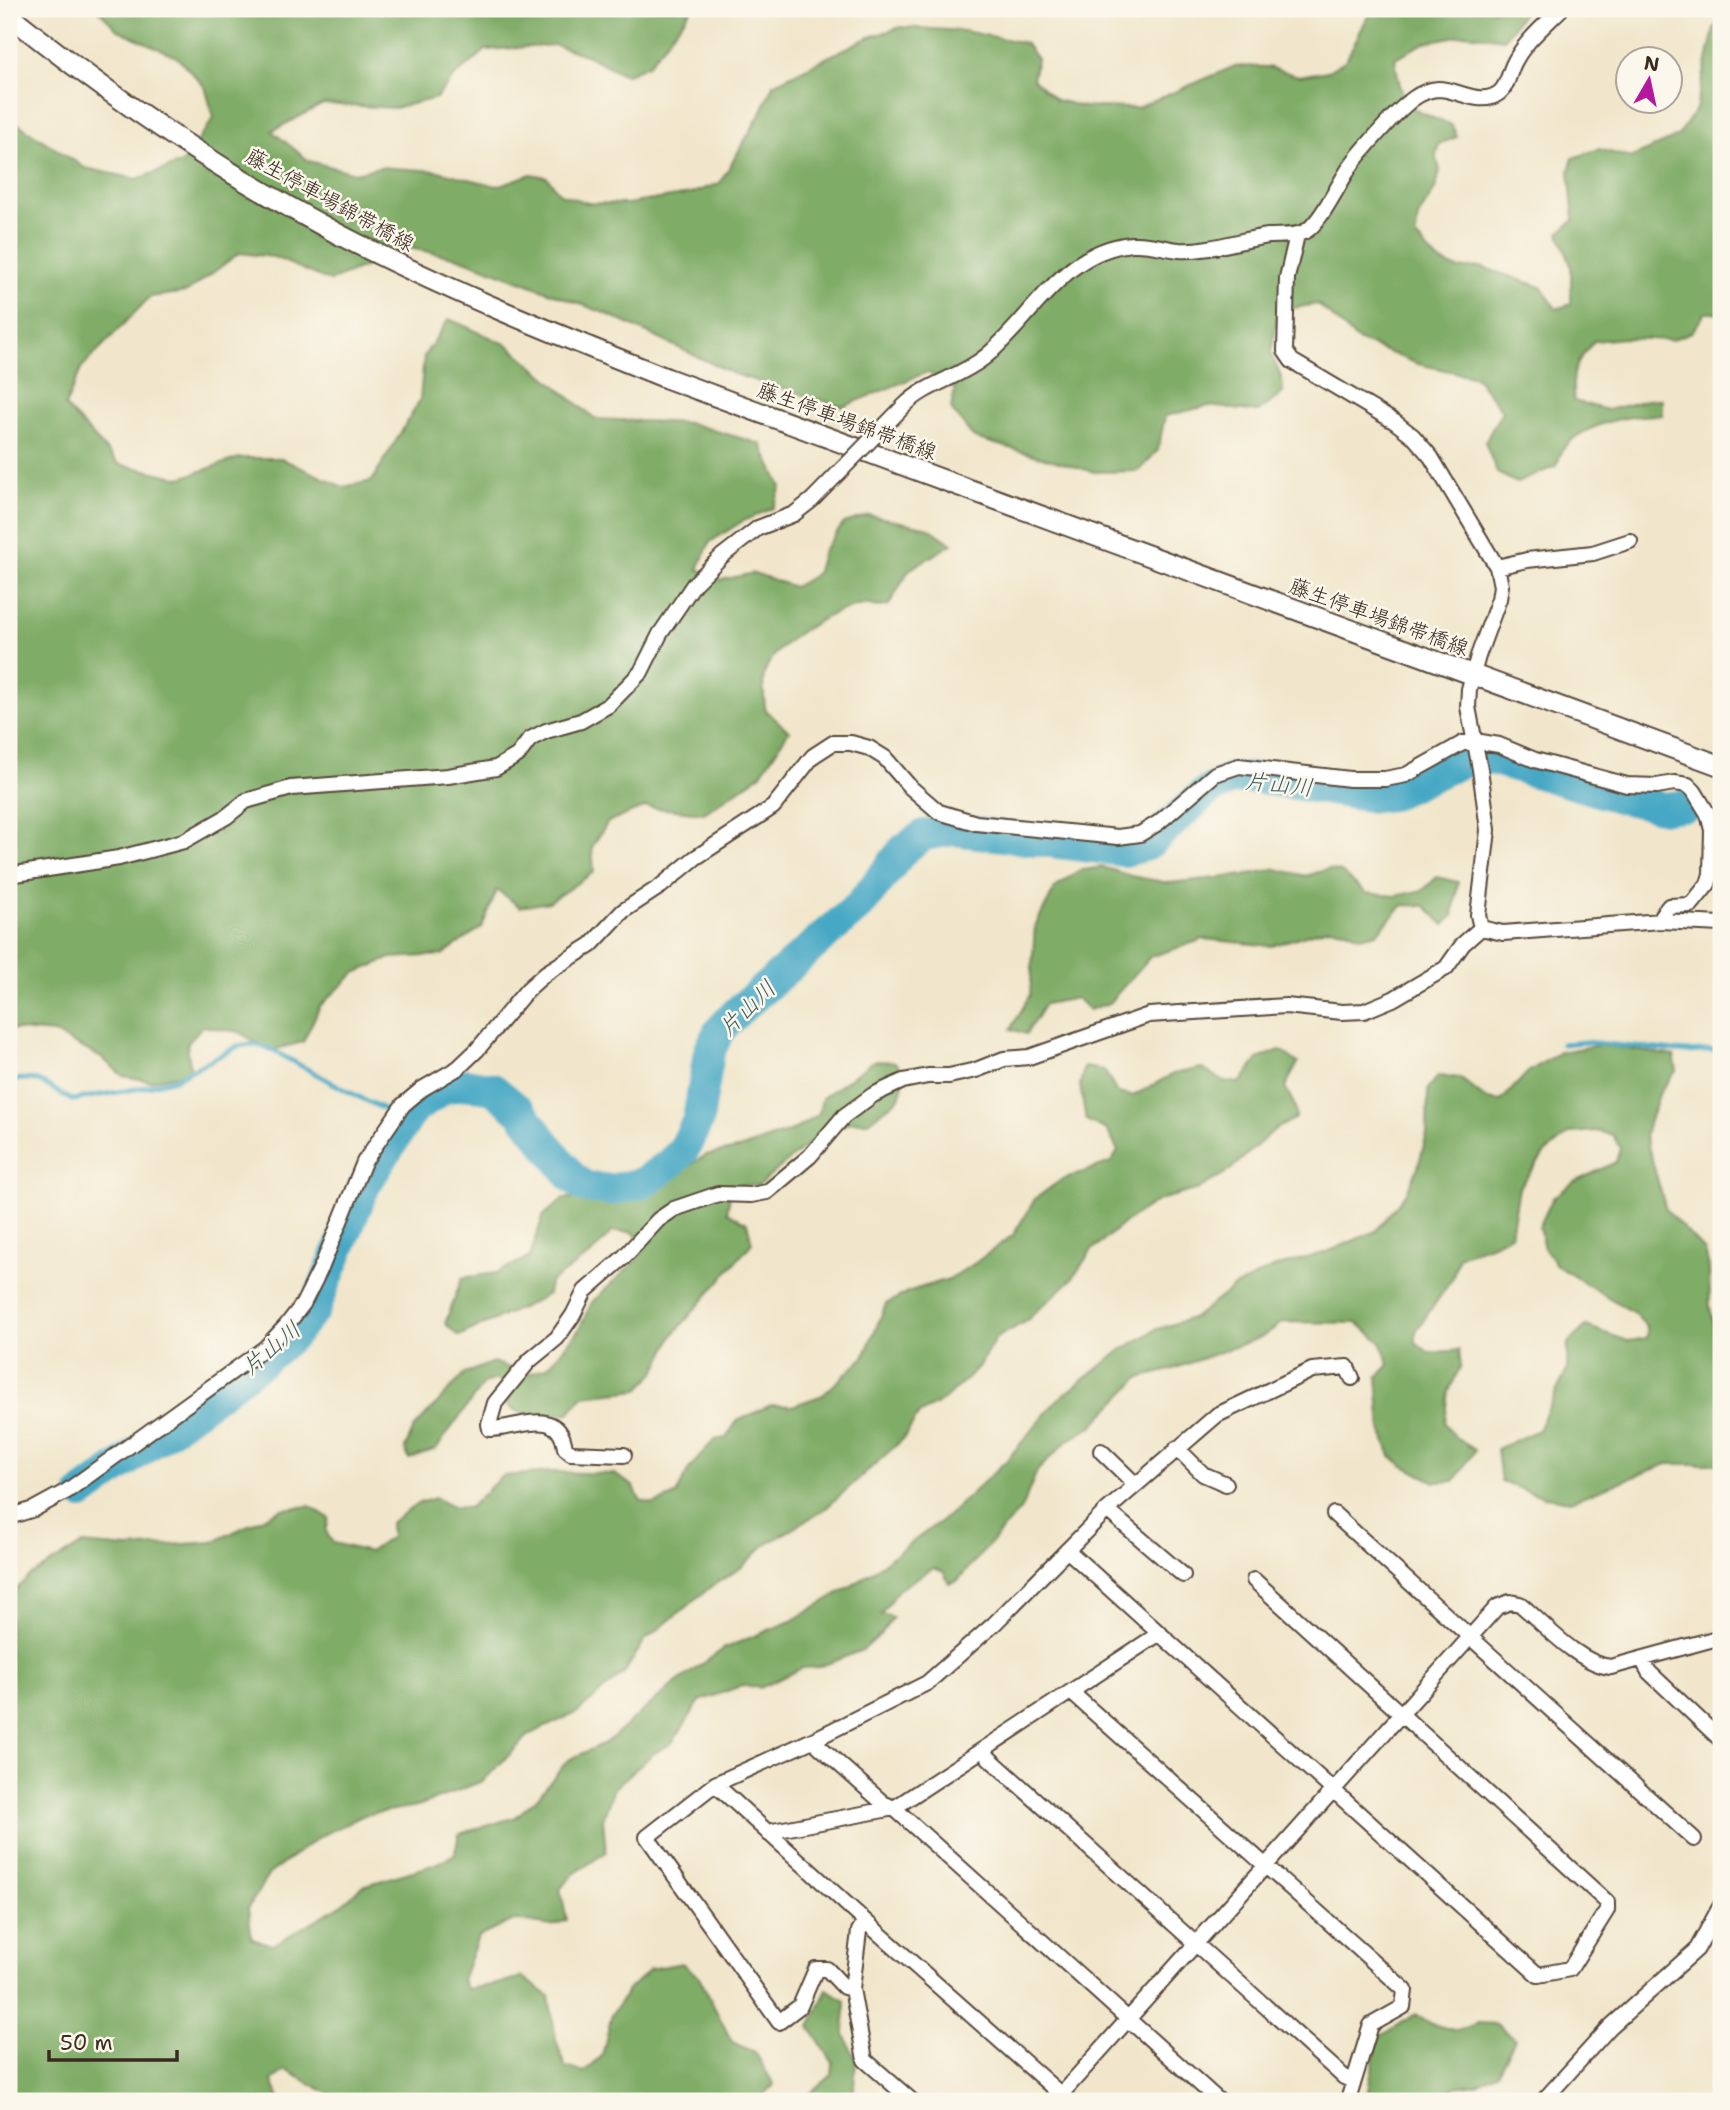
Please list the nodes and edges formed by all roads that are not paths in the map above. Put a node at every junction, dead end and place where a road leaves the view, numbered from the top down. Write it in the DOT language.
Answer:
graph roads {
  1 [pos="1561,9"];
  2 [pos="9,15"];
  3 [pos="1297,235"];
  4 [pos="1630,541"];
  5 [pos="1497,567"];
  6 [pos="1473,676"];
  7 [pos="1476,747"];
  8 [pos="1720,763"];
  9 [pos="9,875"];
  10 [pos="1661,921"];
  11 [pos="1721,923"];
  12 [pos="1481,928"];
  13 [pos="1352,1378"];
  14 [pos="1177,1448"];
  15 [pos="1101,1451"];
  16 [pos="624,1455"];
  17 [pos="1226,1484"];
  18 [pos="1135,1485"];
  19 [pos="1107,1510"];
  20 [pos="1334,1514"];
  21 [pos="9,1517"];
  22 [pos="1067,1550"];
  23 [pos="1184,1575"];
  24 [pos="1254,1580"];
  25 [pos="1160,1633"];
  26 [pos="1721,1637"];
  27 [pos="1472,1638"];
  28 [pos="1642,1659"];
  29 [pos="1072,1693"];
  30 [pos="1402,1715"];
  31 [pos="815,1739"];
  32 [pos="1720,1739"];
  33 [pos="984,1750"];
  34 [pos="715,1783"];
  35 [pos="1334,1790"];
  36 [pos="894,1808"];
  37 [pos="769,1834"];
  38 [pos="1694,1839"];
  39 [pos="1266,1867"];
  40 [pos="1721,1905"];
  41 [pos="865,1921"];
  42 [pos="1198,1944"];
  43 [pos="852,1989"];
  44 [pos="1129,2019"];
  45 [pos="1353,2081"];
  46 [pos="1061,2099"];
  47 [pos="912,2101"];
  48 [pos="1219,2101"];
  49 [pos="1346,2101"];
  50 [pos="1543,2101"];
  1 -- 3 [label="street"];
  2 -- 6 [label="main road, 藤生停車場錦帯橋線"];
  3 -- 5 [label="street"];
  3 -- 9 [label="street, bridge"];
  4 -- 5 [label="street"];
  5 -- 6 [label="street"];
  6 -- 7 [label="street"];
  6 -- 8 [label="main road, 藤生停車場錦帯橋線"];
  7 -- 10 [label="street"];
  7 -- 12 [label="street"];
  7 -- 21 [label="street"];
  10 -- 11 [label="street"];
  10 -- 12 [label="street"];
  12 -- 16 [label="street"];
  13 -- 14 [label="street"];
  14 -- 17 [label="street"];
  14 -- 18 [label="street"];
  15 -- 18 [label="street"];
  18 -- 19 [label="street"];
  19 -- 22 [label="street"];
  19 -- 23 [label="street"];
  20 -- 27 [label="street"];
  22 -- 25 [label="street"];
  22 -- 31 [label="street"];
  24 -- 30 [label="street"];
  25 -- 29 [label="street"];
  25 -- 35 [label="street"];
  26 -- 28 [label="street"];
  27 -- 28 [label="street"];
  27 -- 30 [label="street"];
  27 -- 38 [label="street"];
  28 -- 32 [label="street"];
  29 -- 33 [label="street"];
  29 -- 39 [label="street"];
  30 -- 35 [label="street"];
  30 -- 35 [label="street"];
  31 -- 34 [label="street"];
  31 -- 36 [label="street"];
  33 -- 36 [label="street"];
  33 -- 42 [label="street"];
  34 -- 37 [label="street"];
  34 -- 43 [label="street"];
  35 -- 39 [label="street"];
  36 -- 37 [label="street"];
  36 -- 44 [label="street"];
  37 -- 41 [label="street"];
  39 -- 42 [label="street"];
  39 -- 45 [label="street"];
  40 -- 50 [label="street"];
  41 -- 43 [label="street"];
  41 -- 46 [label="street"];
  42 -- 44 [label="street"];
  42 -- 45 [label="street"];
  43 -- 47 [label="street"];
  44 -- 46 [label="street"];
  44 -- 48 [label="street"];
  45 -- 49 [label="street"];
}
